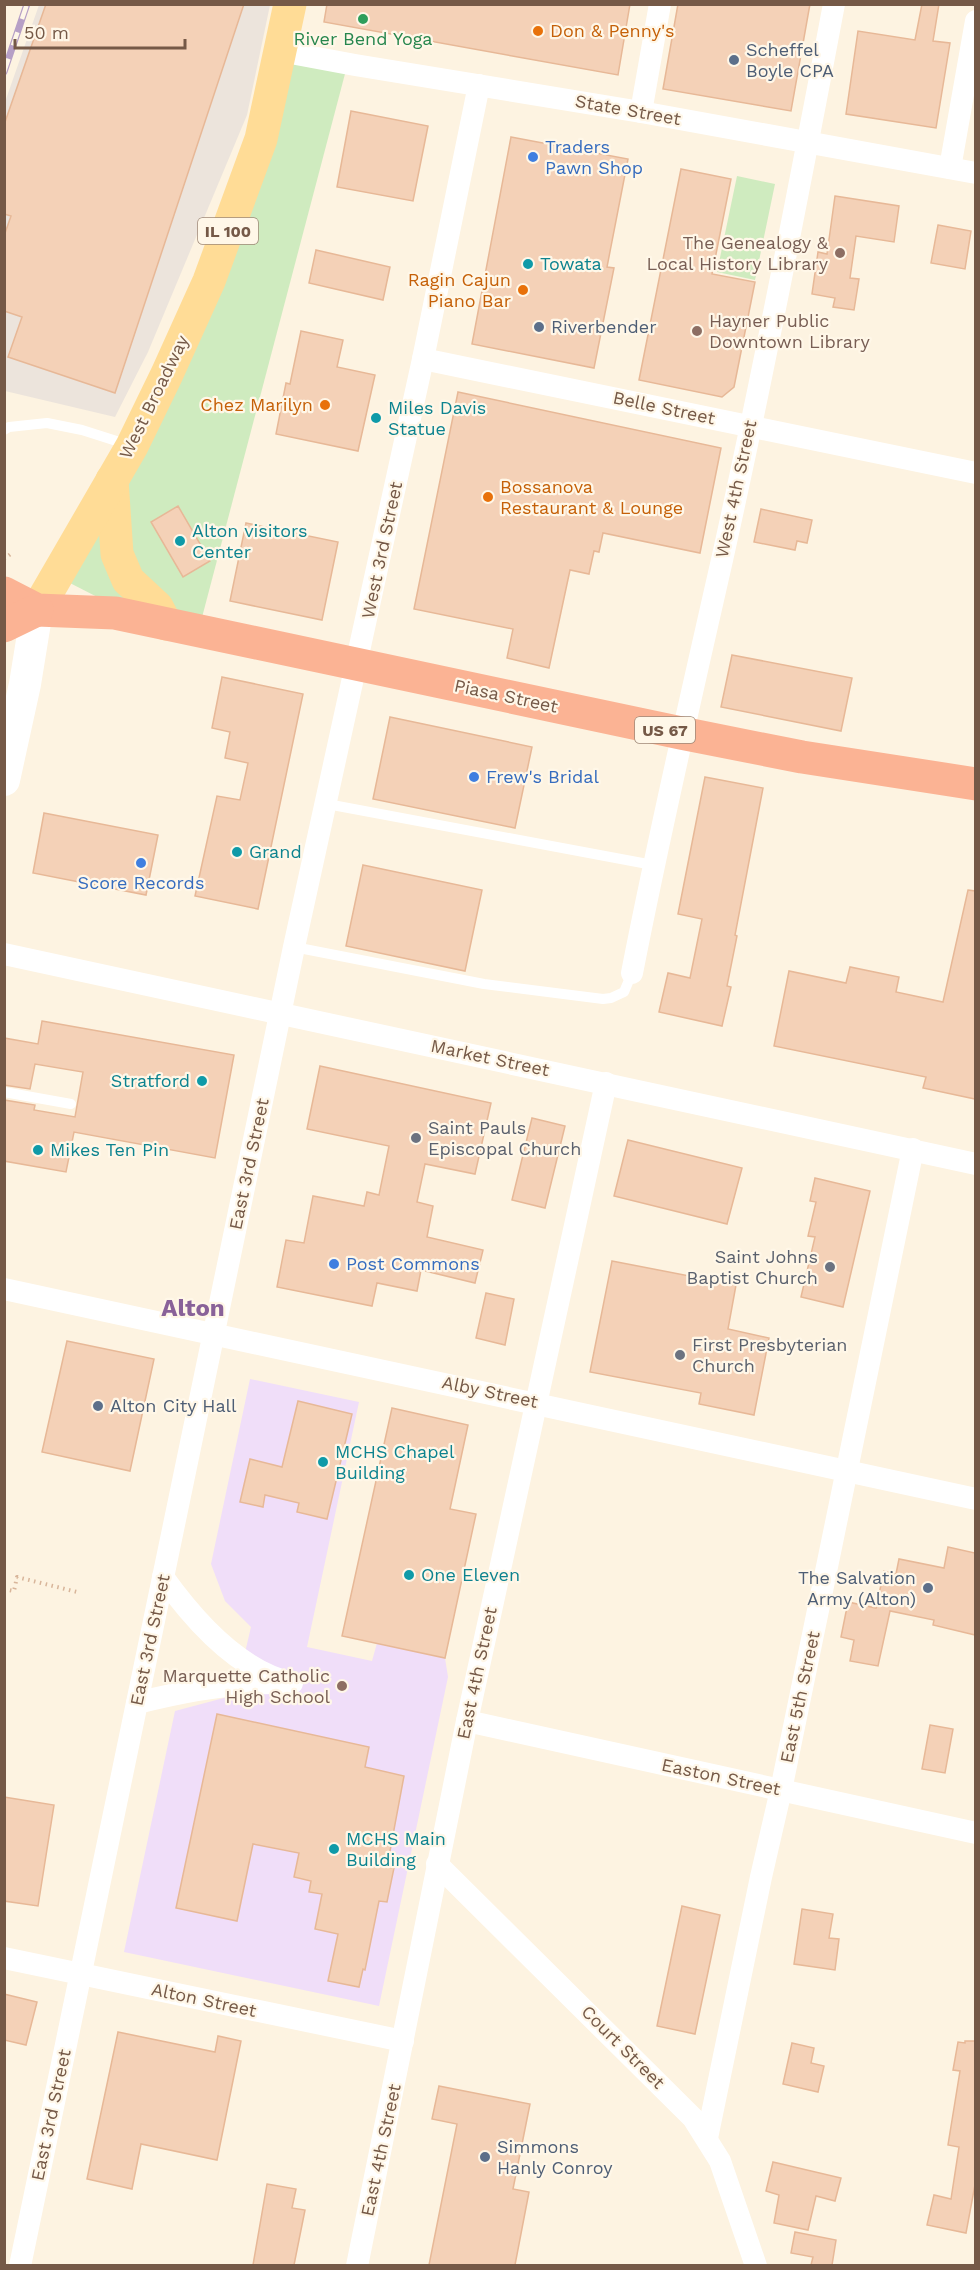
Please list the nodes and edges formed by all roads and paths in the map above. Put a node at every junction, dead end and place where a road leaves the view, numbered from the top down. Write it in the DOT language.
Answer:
graph roads {
  1 [pos="290,4"];
  2 [pos="660,4"];
  3 [pos="834,4"];
  4 [pos="975,21"];
  5 [pos="280,51"];
  6 [pos="479,85"];
  7 [pos="641,112"];
  8 [pos="808,142"];
  9 [pos="950,168"];
  10 [pos="975,172"];
  11 [pos="423,359"];
  12 [pos="750,426"];
  13 [pos="4,430"];
  14 [pos="132,446"];
  15 [pos="975,473"];
  16 [pos="112,480"];
  17 [pos="12,553"];
  18 [pos="4,559"];
  19 [pos="4,593"];
  20 [pos="37,610"];
  21 [pos="166,624"];
  22 [pos="4,626"];
  23 [pos="357,664"];
  24 [pos="681,734"];
  25 [pos="5,772"];
  26 [pos="975,784"];
  27 [pos="327,804"];
  28 [pos="653,865"];
  29 [pos="294,947"];
  30 [pos="4,954"];
  31 [pos="632,973"];
  32 [pos="280,1014"];
  33 [pos="606,1083"];
  34 [pos="4,1092"];
  35 [pos="71,1104"];
  36 [pos="913,1149"];
  37 [pos="975,1164"];
  38 [pos="4,1289"];
  39 [pos="214,1334"];
  40 [pos="535,1402"];
  41 [pos="847,1470"];
  42 [pos="975,1499"];
  43 [pos="163,1577"];
  44 [pos="4,1589"];
  45 [pos="77,1592"];
  46 [pos="137,1703"];
  47 [pos="467,1721"];
  48 [pos="781,1790"];
  49 [pos="975,1833"];
  50 [pos="437,1864"];
  51 [pos="4,1958"];
  52 [pos="80,1975"];
  53 [pos="403,2041"];
  54 [pos="707,2138"];
  55 [pos="20,2265"];
  56 [pos="357,2265"];
  57 [pos="756,2265"];
  1 -- 5 [label="main road, West Broadway / IL 100"];
  2 -- 7 [label="street"];
  3 -- 8 [label="street, West 4th Street"];
  4 -- 9 [label="street"];
  5 -- 6 [label="street, State Street"];
  5 -- 14 [label="main road, West Broadway / IL 100"];
  6 -- 7 [label="street, State Street"];
  6 -- 11 [label="street, West 3rd Street"];
  7 -- 8 [label="street, State Street"];
  8 -- 9 [label="street, State Street"];
  8 -- 12 [label="street, West 4th Street"];
  9 -- 10 [label="street, State Street"];
  11 -- 12 [label="street, Belle Street"];
  11 -- 23 [label="street, West 3rd Street"];
  12 -- 15 [label="street, Belle Street"];
  12 -- 24 [label="street, West 4th Street"];
  13 -- 14 [label="lane"];
  14 -- 16 [label="main road, West Broadway / IL 100"];
  16 -- 20 [label="main road, West Broadway / IL 100"];
  16 -- 21 [label="main road"];
  17 -- 18 [label="path"];
  19 -- 20 [label="highway, US 67"];
  20 -- 21 [label="highway, Piasa Street / US 67"];
  20 -- 22 [label="highway, US 67"];
  20 -- 25 [label="street, West Broadway"];
  21 -- 23 [label="highway, Piasa Street / US 67"];
  23 -- 24 [label="highway, Piasa Street / US 67"];
  23 -- 27 [label="street, West 3rd Street"];
  24 -- 26 [label="highway, Piasa Street / US 67"];
  24 -- 28 [label="street, West 4th Street"];
  27 -- 28 [label="lane"];
  27 -- 29 [label="street, West 3rd Street"];
  28 -- 31 [label="street, West 4th Street"];
  29 -- 31 [label="lane"];
  29 -- 32 [label="street, West 3rd Street"];
  30 -- 32 [label="street, Market Street"];
  32 -- 33 [label="street, Market Street"];
  32 -- 39 [label="street, East 3rd Street"];
  33 -- 36 [label="street, Market Street"];
  33 -- 40 [label="street, East 4th Street"];
  34 -- 35 [label="lane"];
  36 -- 37 [label="street, Market Street"];
  36 -- 41 [label="street, East 5th Street"];
  38 -- 39 [label="street, Alby Street"];
  39 -- 40 [label="street, Alby Street"];
  39 -- 43 [label="street, East 3rd Street"];
  40 -- 41 [label="street, Alby Street"];
  40 -- 47 [label="street, East 4th Street"];
  41 -- 42 [label="street, Alby Street"];
  41 -- 48 [label="street, East 5th Street"];
  43 -- 46 [label="street, East 3rd Street"];
  43 -- 46 [label="street"];
  44 -- 45 [label="path"];
  46 -- 52 [label="street, East 3rd Street"];
  47 -- 48 [label="street, Easton Street"];
  47 -- 50 [label="street, East 4th Street"];
  48 -- 49 [label="street, Easton Street"];
  48 -- 54 [label="street, East 5th Street"];
  50 -- 53 [label="street, East 4th Street"];
  50 -- 54 [label="street, Court Street"];
  51 -- 52 [label="street, Alton Street"];
  52 -- 53 [label="street, Alton Street"];
  52 -- 55 [label="street, East 3rd Street"];
  53 -- 56 [label="street, East 4th Street"];
  54 -- 57 [label="street, Court Street"];
}
